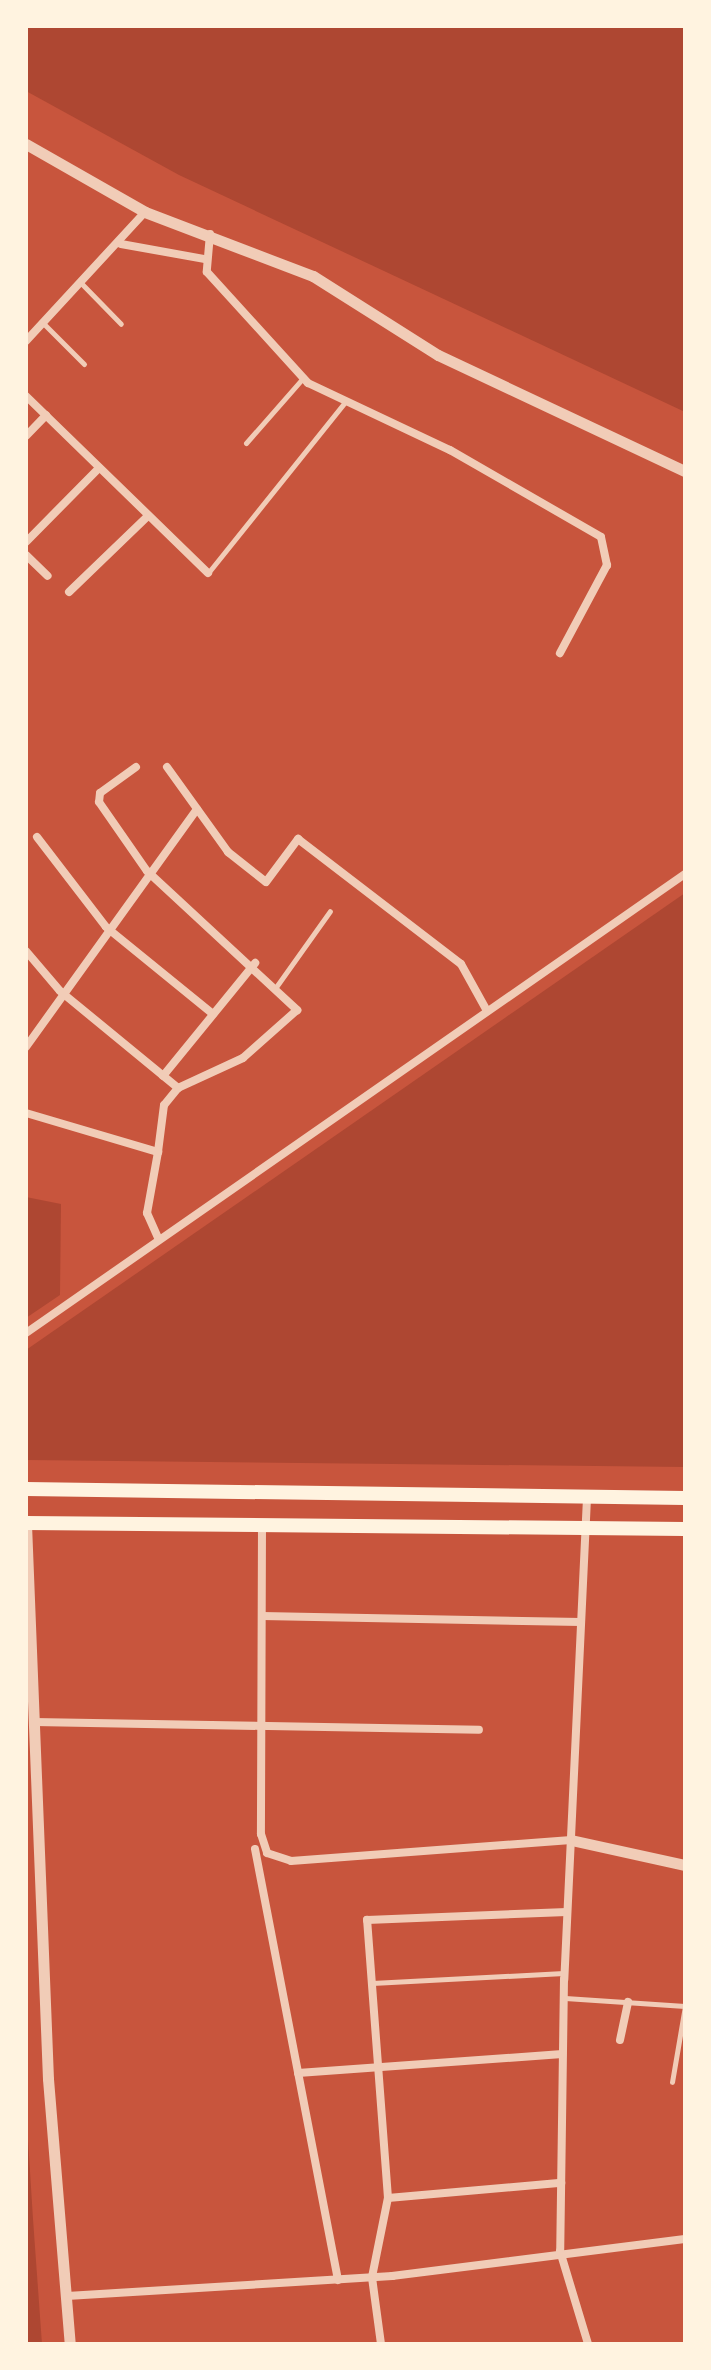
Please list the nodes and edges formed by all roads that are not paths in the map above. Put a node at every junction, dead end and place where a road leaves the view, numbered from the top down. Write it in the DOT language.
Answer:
graph roads {
  1 [pos="27,147"];
  2 [pos="145,212"];
  3 [pos="211,233"];
  4 [pos="121,244"];
  5 [pos="204,259"];
  6 [pos="81,283"];
  7 [pos="43,323"];
  8 [pos="121,324"];
  9 [pos="26,341"];
  10 [pos="84,364"];
  11 [pos="303,378"];
  12 [pos="26,396"];
  13 [pos="344,403"];
  14 [pos="46,415"];
  15 [pos="26,436"];
  16 [pos="246,443"];
  17 [pos="99,468"];
  18 [pos="685,471"];
  19 [pos="148,516"];
  20 [pos="26,542"];
  21 [pos="26,555"];
  22 [pos="208,573"];
  23 [pos="48,576"];
  24 [pos="69,592"];
  25 [pos="560,653"];
  26 [pos="136,767"];
  27 [pos="167,767"];
  28 [pos="197,809"];
  29 [pos="37,837"];
  30 [pos="147,871"];
  31 [pos="685,874"];
  32 [pos="330,911"];
  33 [pos="106,927"];
  34 [pos="26,951"];
  35 [pos="255,963"];
  36 [pos="276,987"];
  37 [pos="60,991"];
  38 [pos="487,1011"];
  39 [pos="213,1014"];
  40 [pos="26,1047"];
  41 [pos="163,1076"];
  42 [pos="178,1088"];
  43 [pos="26,1113"];
  44 [pos="158,1152"];
  45 [pos="158,1238"];
  46 [pos="26,1333"];
  47 [pos="26,1489"];
  48 [pos="587,1498"];
  49 [pos="685,1498"];
  50 [pos="26,1523"];
  51 [pos="262,1525"];
  52 [pos="586,1529"];
  53 [pos="685,1529"];
  54 [pos="262,1616"];
  55 [pos="581,1622"];
  56 [pos="34,1722"];
  57 [pos="261,1726"];
  58 [pos="479,1730"];
  59 [pos="571,1840"];
  60 [pos="255,1849"];
  61 [pos="685,1865"];
  62 [pos="567,1912"];
  63 [pos="564,1973"];
  64 [pos="371,1983"];
  65 [pos="564,1998"];
  66 [pos="628,2002"];
  67 [pos="620,2040"];
  68 [pos="562,2054"];
  69 [pos="377,2066"];
  70 [pos="298,2073"];
  71 [pos="672,2082"];
  72 [pos="561,2183"];
  73 [pos="388,2198"];
  74 [pos="685,2239"];
  75 [pos="560,2251"];
  76 [pos="372,2277"];
  77 [pos="338,2280"];
  78 [pos="67,2296"];
  79 [pos="70,2344"];
  80 [pos="381,2344"];
  81 [pos="588,2344"];
  1 -- 2 [label="street"];
  2 -- 3 [label="street"];
  2 -- 4 [label="street"];
  3 -- 5 [label="street"];
  3 -- 18 [label="street"];
  4 -- 5 [label="street"];
  4 -- 6 [label="street"];
  5 -- 11 [label="street"];
  6 -- 7 [label="street"];
  6 -- 8 [label="lane"];
  7 -- 9 [label="street"];
  7 -- 10 [label="lane"];
  11 -- 13 [label="street"];
  11 -- 16 [label="lane"];
  12 -- 14 [label="street"];
  13 -- 22 [label="lane"];
  13 -- 25 [label="street"];
  14 -- 15 [label="street"];
  14 -- 17 [label="street"];
  17 -- 19 [label="street"];
  17 -- 20 [label="street"];
  19 -- 22 [label="street"];
  19 -- 24 [label="street"];
  21 -- 23 [label="street"];
  26 -- 30 [label="street"];
  27 -- 28 [label="street"];
  28 -- 30 [label="street"];
  28 -- 38 [label="street"];
  29 -- 33 [label="street"];
  30 -- 33 [label="street"];
  30 -- 35 [label="street"];
  31 -- 38 [label="street"];
  32 -- 36 [label="lane"];
  33 -- 37 [label="street"];
  33 -- 39 [label="street"];
  34 -- 37 [label="street"];
  35 -- 36 [label="street"];
  35 -- 39 [label="street"];
  36 -- 42 [label="street"];
  37 -- 40 [label="street"];
  37 -- 41 [label="street"];
  38 -- 45 [label="street"];
  39 -- 41 [label="street"];
  41 -- 42 [label="street"];
  42 -- 44 [label="street"];
  43 -- 44 [label="street"];
  44 -- 45 [label="street"];
  45 -- 46 [label="street"];
  47 -- 48 [label="main road"];
  48 -- 49 [label="main road"];
  48 -- 52 [label="street"];
  50 -- 51 [label="main road"];
  50 -- 56 [label="street"];
  51 -- 52 [label="main road"];
  51 -- 54 [label="street"];
  52 -- 53 [label="main road"];
  52 -- 55 [label="street"];
  54 -- 55 [label="street"];
  54 -- 57 [label="street"];
  55 -- 59 [label="street"];
  56 -- 57 [label="street"];
  56 -- 78 [label="street"];
  57 -- 58 [label="street"];
  57 -- 59 [label="street"];
  59 -- 61 [label="street"];
  59 -- 62 [label="street"];
  60 -- 70 [label="street"];
  62 -- 63 [label="street"];
  62 -- 64 [label="street"];
  63 -- 64 [label="lane"];
  63 -- 65 [label="street"];
  64 -- 69 [label="street"];
  65 -- 66 [label="lane"];
  65 -- 68 [label="street"];
  66 -- 67 [label="street"];
  66 -- 71 [label="lane"];
  68 -- 69 [label="street"];
  68 -- 72 [label="street"];
  69 -- 70 [label="street"];
  69 -- 73 [label="street"];
  70 -- 77 [label="street"];
  72 -- 73 [label="street"];
  72 -- 75 [label="street"];
  73 -- 76 [label="street"];
  74 -- 75 [label="street"];
  75 -- 76 [label="street"];
  75 -- 81 [label="street"];
  76 -- 77 [label="street"];
  76 -- 80 [label="street"];
  77 -- 78 [label="street"];
  78 -- 79 [label="street"];
}
